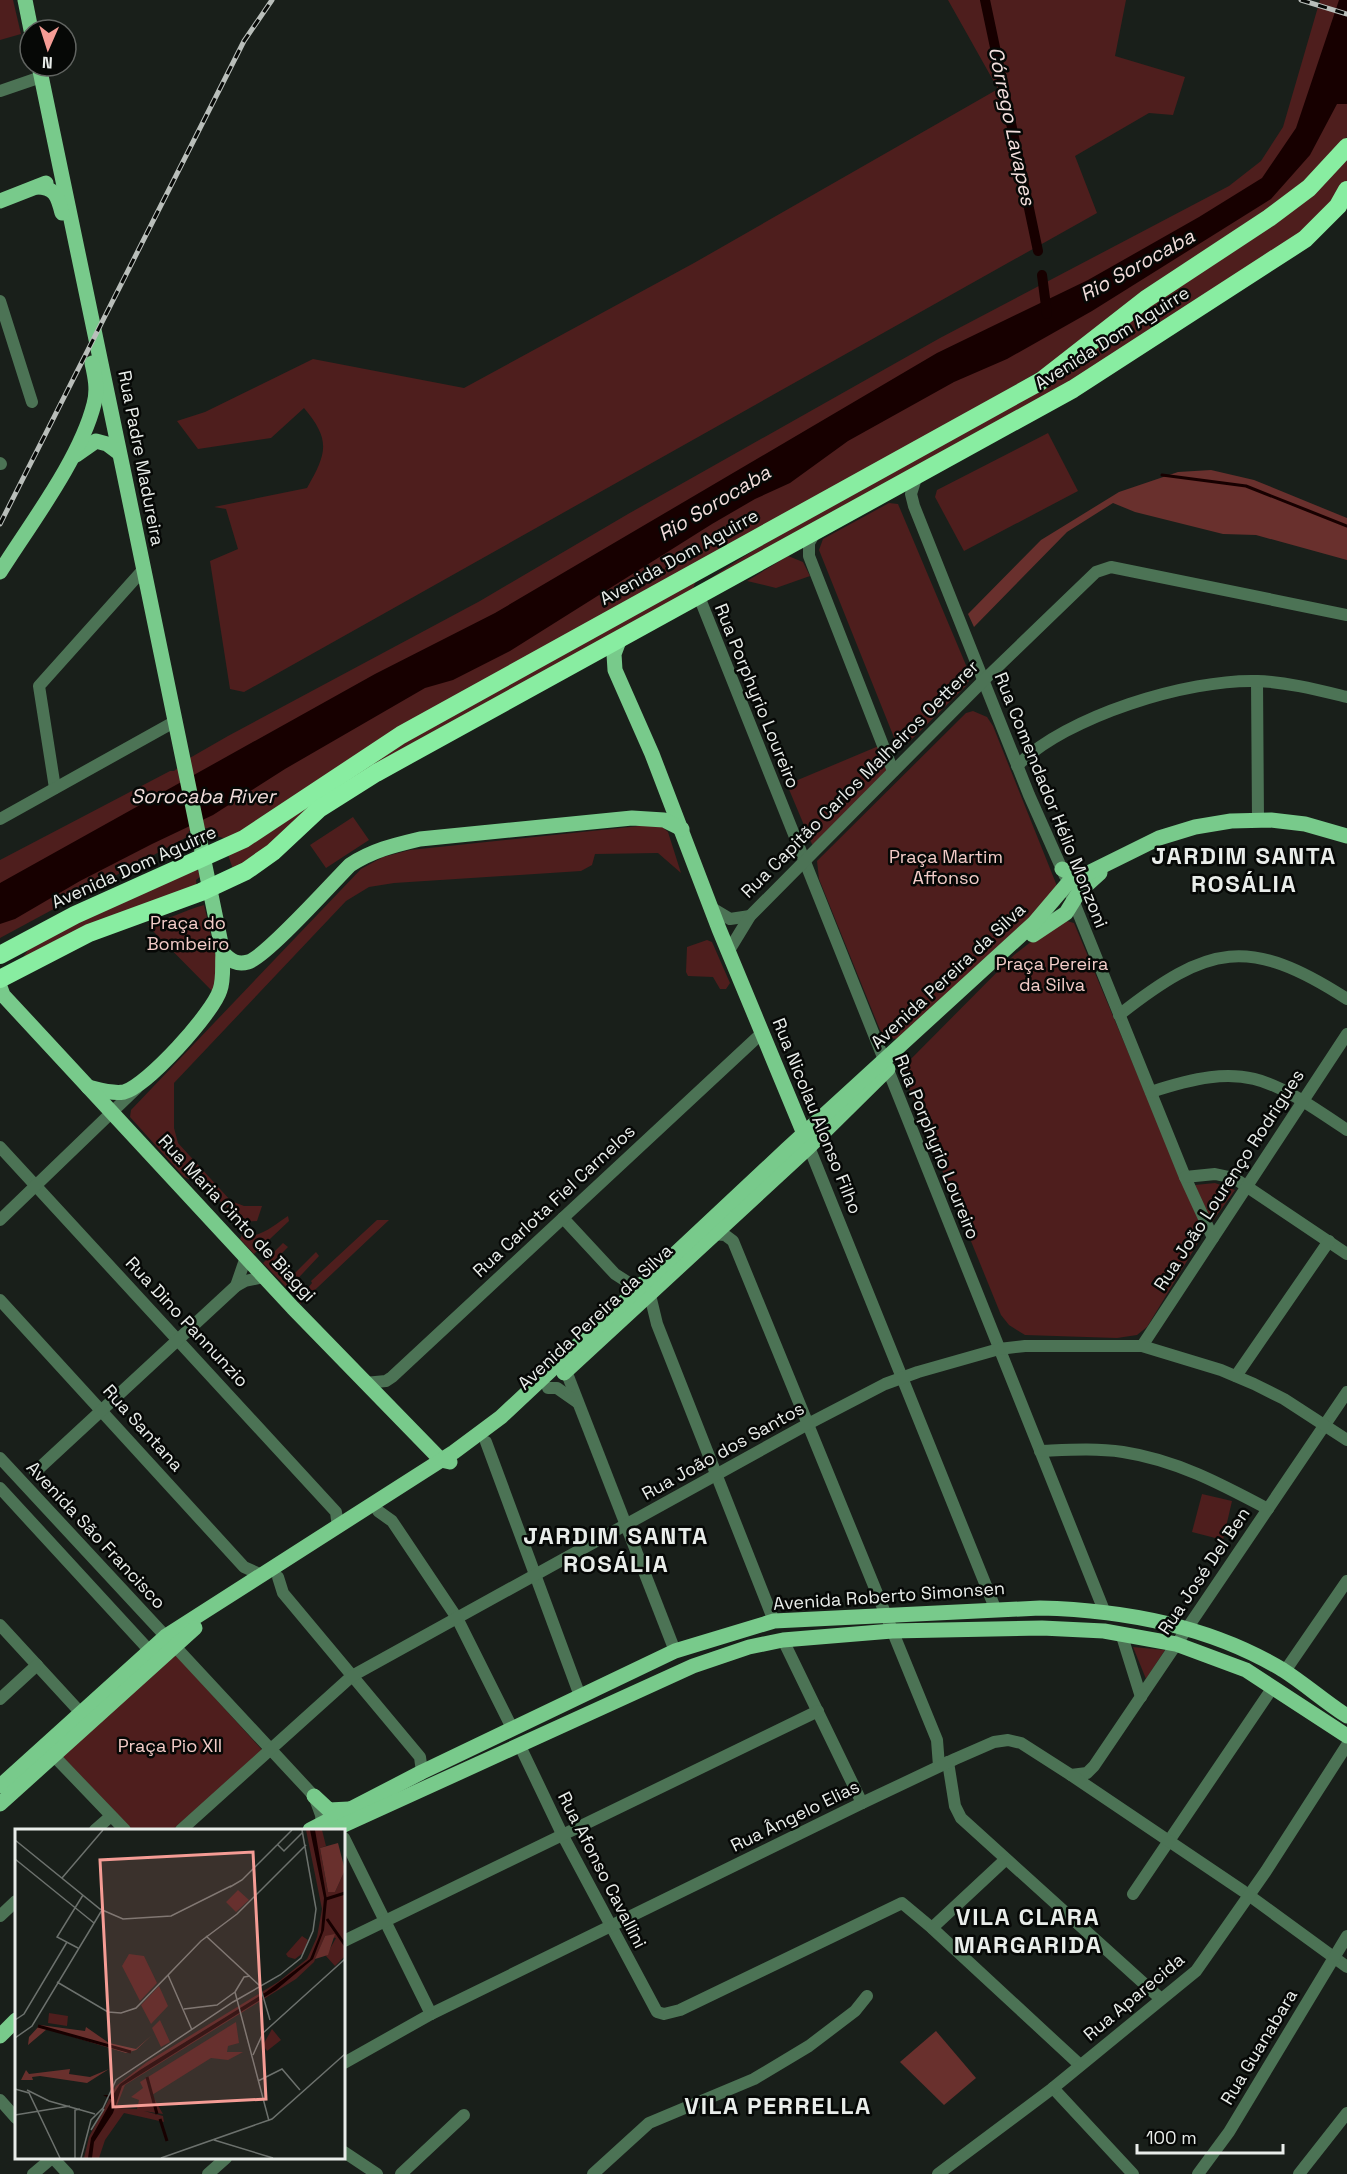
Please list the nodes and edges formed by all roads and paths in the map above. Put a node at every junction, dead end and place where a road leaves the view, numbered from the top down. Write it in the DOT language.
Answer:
graph roads {
  1 [pos="25,0"];
  2 [pos="29,18"];
  3 [pos="26,78"];
  4 [pos="42,78"];
  5 [pos="0,91"];
  6 [pos="1347,147"];
  7 [pos="61,166"];
  8 [pos="37,187"];
  9 [pos="1347,190"];
  10 [pos="0,201"];
  11 [pos="1,307"];
  12 [pos="32,402"];
  13 [pos="119,453"];
  14 [pos="71,458"];
  15 [pos="918,474"];
  16 [pos="770,531"];
  17 [pos="816,532"];
  18 [pos="785,549"];
  19 [pos="809,556"];
  20 [pos="142,571"];
  21 [pos="0,572"];
  22 [pos="698,594"];
  23 [pos="1347,615"];
  24 [pos="620,638"];
  25 [pos="983,681"];
  26 [pos="1257,681"];
  27 [pos="1347,697"];
  28 [pos="963,701"];
  29 [pos="996,713"];
  30 [pos="174,722"];
  31 [pos="880,738"];
  32 [pos="918,746"];
  33 [pos="1017,766"];
  34 [pos="893,771"];
  35 [pos="56,788"];
  36 [pos="0,819"];
  37 [pos="1258,820"];
  38 [pos="682,829"];
  39 [pos="1347,836"];
  40 [pos="202,853"];
  41 [pos="1121,855"];
  42 [pos="804,864"];
  43 [pos="1065,876"];
  44 [pos="210,889"];
  45 [pos="1074,904"];
  46 [pos="710,907"];
  47 [pos="750,916"];
  48 [pos="719,929"];
  49 [pos="728,952"];
  50 [pos="223,953"];
  51 [pos="0,955"];
  52 [pos="0,979"];
  53 [pos="0,987"];
  54 [pos="1347,999"];
  55 [pos="1119,1015"];
  56 [pos="762,1033"];
  57 [pos="1347,1034"];
  58 [pos="885,1066"];
  59 [pos="140,1086"];
  60 [pos="88,1087"];
  61 [pos="1150,1092"];
  62 [pos="1303,1100"];
  63 [pos="112,1112"];
  64 [pos="796,1114"];
  65 [pos="819,1120"];
  66 [pos="1347,1130"];
  67 [pos="806,1140"];
  68 [pos="0,1147"];
  69 [pos="1185,1177"];
  70 [pos="1248,1185"];
  71 [pos="37,1187"];
  72 [pos="563,1218"];
  73 [pos="0,1220"];
  74 [pos="712,1234"];
  75 [pos="1213,1238"];
  76 [pos="1329,1241"];
  77 [pos="1347,1254"];
  78 [pos="246,1257"];
  79 [pos="615,1274"];
  80 [pos="264,1276"];
  81 [pos="236,1286"];
  82 [pos="646,1287"];
  83 [pos="0,1299"];
  84 [pos="629,1304"];
  85 [pos="657,1324"];
  86 [pos="178,1338"];
  87 [pos="1142,1346"];
  88 [pos="999,1349"];
  89 [pos="566,1371"];
  90 [pos="1236,1376"];
  91 [pos="902,1378"];
  92 [pos="365,1383"];
  93 [pos="548,1388"];
  94 [pos="1347,1392"];
  95 [pos="578,1402"];
  96 [pos="103,1411"];
  97 [pos="808,1424"];
  98 [pos="1324,1425"];
  99 [pos="1347,1440"];
  100 [pos="486,1442"];
  101 [pos="1040,1451"];
  102 [pos="0,1458"];
  103 [pos="448,1461"];
  104 [pos="34,1473"];
  105 [pos="717,1476"];
  106 [pos="19,1478"];
  107 [pos="29,1489"];
  108 [pos="2,1491"];
  109 [pos="1268,1509"];
  110 [pos="378,1511"];
  111 [pos="626,1526"];
  112 [pos="338,1527"];
  113 [pos="270,1576"];
  114 [pos="535,1576"];
  115 [pos="1347,1581"];
  116 [pos="995,1608"];
  117 [pos="1105,1613"];
  118 [pos="886,1614"];
  119 [pos="457,1618"];
  120 [pos="774,1621"];
  121 [pos="0,1626"];
  122 [pos="1188,1627"];
  123 [pos="892,1631"];
  124 [pos="1121,1633"];
  125 [pos="170,1640"];
  126 [pos="783,1640"];
  127 [pos="1176,1644"];
  128 [pos="149,1650"];
  129 [pos="675,1651"];
  130 [pos="37,1665"];
  131 [pos="1285,1671"];
  132 [pos="352,1676"];
  133 [pos="1273,1687"];
  134 [pos="580,1696"];
  135 [pos="1141,1696"];
  136 [pos="0,1699"];
  137 [pos="818,1711"];
  138 [pos="80,1712"];
  139 [pos="1347,1716"];
  140 [pos="512,1728"];
  141 [pos="1347,1736"];
  142 [pos="50,1739"];
  143 [pos="1347,1745"];
  144 [pos="520,1746"];
  145 [pos="271,1750"];
  146 [pos="54,1756"];
  147 [pos="947,1762"];
  148 [pos="1090,1770"];
  149 [pos="422,1772"];
  150 [pos="1071,1775"];
  151 [pos="0,1786"];
  152 [pos="1096,1793"];
  153 [pos="314,1796"];
  154 [pos="394,1802"];
  155 [pos="862,1803"];
  156 [pos="0,1804"];
  157 [pos="360,1806"];
  158 [pos="111,1816"];
  159 [pos="96,1829"];
  160 [pos="124,1829"];
  161 [pos="182,1829"];
  162 [pos="329,1829"];
  163 [pos="331,1829"];
  164 [pos="332,1829"];
  165 [pos="562,1836"];
  166 [pos="1168,1841"];
  167 [pos="345,1856"];
  168 [pos="1005,1860"];
  169 [pos="1133,1894"];
  170 [pos="1249,1896"];
  171 [pos="15,1902"];
  172 [pos="0,1916"];
  173 [pos="384,1922"];
  174 [pos="610,1927"];
  175 [pos="932,1928"];
  176 [pos="1347,1936"];
  177 [pos="345,1941"];
  178 [pos="1334,1956"];
  179 [pos="1347,1967"];
  180 [pos="867,1996"];
  181 [pos="1161,1999"];
  182 [pos="431,2014"];
  183 [pos="15,2021"];
  184 [pos="0,2036"];
  185 [pos="345,2062"];
  186 [pos="1080,2065"];
  187 [pos="1053,2088"];
  188 [pos="0,2100"];
  189 [pos="1347,2113"];
  190 [pos="464,2115"];
  191 [pos="15,2117"];
  192 [pos="345,2153"];
  193 [pos="50,2159"];
  194 [pos="54,2159"];
  195 [pos="224,2159"];
  196 [pos="33,2174"];
  197 [pos="68,2174"];
  198 [pos="208,2174"];
  199 [pos="377,2174"];
  200 [pos="401,2174"];
  201 [pos="593,2174"];
  202 [pos="938,2174"];
  203 [pos="1133,2174"];
  204 [pos="1198,2174"];
  205 [pos="1299,2174"];
  1 -- 2 [label="main road"];
  3 -- 5 [label="street"];
  4 -- 7 [label="main road, Rua Padre Madureira"];
  6 -- 16 [label="highway, Avenida Dom Aguirre"];
  7 -- 8 [label="main road"];
  7 -- 13 [label="main road, Rua Padre Madureira"];
  8 -- 10 [label="main road"];
  8 -- 14 [label="main road, Rua Padre Madureira"];
  9 -- 15 [label="highway, Avenida Dom Aguirre"];
  11 -- 12 [label="street"];
  13 -- 14 [label="main road"];
  13 -- 20 [label="main road, Rua Padre Madureira"];
  14 -- 21 [label="main road, Rua Padre Madureira"];
  15 -- 17 [label="highway, Avenida Dom Aguirre"];
  15 -- 25 [label="street, Rua Comendador Hélio Monzoni"];
  16 -- 22 [label="highway"];
  16 -- 40 [label="highway, Avenida Dom Aguirre"];
  17 -- 18 [label="highway, Avenida Dom Aguirre"];
  17 -- 19 [label="street"];
  18 -- 19 [label="street"];
  18 -- 22 [label="highway, Avenida Dom Aguirre"];
  19 -- 31 [label="street"];
  20 -- 30 [label="main road, Rua Padre Madureira"];
  20 -- 35 [label="street"];
  22 -- 24 [label="highway, Avenida Dom Aguirre"];
  22 -- 42 [label="street, Rua Porphyrio Loureiro"];
  23 -- 25 [label="street, Rua Capitão Carlos Malheiros Oetterer"];
  24 -- 38 [label="main road, Rua Nicolau Alonso Filho"];
  24 -- 44 [label="highway, Avenida Dom Aguirre"];
  25 -- 28 [label="street, Rua Capitão Carlos Malheiros Oetterer"];
  25 -- 29 [label="street, Rua Comendador Hélio Monzoni"];
  26 -- 27 [label="street"];
  26 -- 33 [label="street"];
  26 -- 37 [label="street"];
  28 -- 29 [label="street"];
  28 -- 32 [label="street, Rua Capitão Carlos Malheiros Oetterer"];
  29 -- 33 [label="street, Rua Comendador Hélio Monzoni"];
  30 -- 35 [label="street"];
  30 -- 40 [label="main road, Rua Padre Madureira"];
  31 -- 32 [label="street"];
  31 -- 34 [label="street"];
  32 -- 34 [label="street, Rua Capitão Carlos Malheiros Oetterer"];
  33 -- 43 [label="street, Rua Comendador Hélio Monzoni"];
  34 -- 42 [label="street, Rua Capitão Carlos Malheiros Oetterer"];
  35 -- 36 [label="street"];
  37 -- 39 [label="main road, Avenida Pereira da Silva"];
  37 -- 41 [label="main road, Avenida Pereira da Silva"];
  38 -- 46 [label="main road, Rua Nicolau Alonso Filho"];
  38 -- 50 [label="main road"];
  40 -- 44 [label="main road"];
  40 -- 51 [label="highway, Avenida Dom Aguirre"];
  41 -- 43 [label="main road, Avenida Pereira da Silva"];
  41 -- 45 [label="main road, Avenida Pereira da Silva"];
  42 -- 47 [label="street, Rua Capitão Carlos Malheiros Oetterer"];
  42 -- 58 [label="street, Rua Porphyrio Loureiro"];
  43 -- 45 [label="street, Rua Comendador Hélio Monzoni"];
  43 -- 58 [label="main road, Avenida Pereira da Silva"];
  44 -- 50 [label="main road"];
  44 -- 52 [label="highway, Avenida Dom Aguirre"];
  45 -- 55 [label="street, Rua Comendador Hélio Monzoni"];
  45 -- 58 [label="main road, Avenida Pereira da Silva"];
  46 -- 47 [label="street, Rua Capitão Carlos Malheiros Oetterer"];
  46 -- 48 [label="main road, Rua Nicolau Alonso Filho"];
  47 -- 48 [label="street, Rua Capitão Carlos Malheiros Oetterer"];
  47 -- 49 [label="street, Rua Capitão Carlos Malheiros Oetterer"];
  48 -- 49 [label="main road, Rua Nicolau Alonso Filho"];
  49 -- 56 [label="main road, Rua Nicolau Alonso Filho"];
  50 -- 59 [label="main road"];
  53 -- 60 [label="main road, Rua Maria Cinto de Biaggi"];
  54 -- 55 [label="street"];
  55 -- 61 [label="street, Rua Comendador Hélio Monzoni"];
  56 -- 64 [label="main road, Rua Nicolau Alonso Filho"];
  56 -- 72 [label="street, Rua Carlota Fiel Carnelos"];
  57 -- 62 [label="street, Rua João Lourenço Rodrigues"];
  58 -- 65 [label="main road, Avenida Pereira da Silva"];
  58 -- 67 [label="main road, Avenida Pereira da Silva"];
  58 -- 88 [label="street, Rua Porphyrio Loureiro"];
  59 -- 60 [label="main road"];
  59 -- 63 [label="street"];
  60 -- 63 [label="main road, Rua Maria Cinto de Biaggi"];
  61 -- 62 [label="street"];
  61 -- 69 [label="street, Rua Comendador Hélio Monzoni"];
  62 -- 66 [label="street"];
  62 -- 70 [label="street, Rua João Lourenço Rodrigues"];
  63 -- 71 [label="street"];
  63 -- 78 [label="main road, Rua Maria Cinto de Biaggi"];
  64 -- 65 [label="main road"];
  64 -- 67 [label="main road, Rua Nicolau Alonso Filho"];
  65 -- 67 [label="main road, Avenida Pereira da Silva"];
  67 -- 74 [label="main road, Avenida Pereira da Silva"];
  67 -- 82 [label="main road, Avenida Pereira da Silva"];
  67 -- 91 [label="street, Rua Nicolau Alonso Filho"];
  68 -- 71 [label="street, Rua Dino Pannunzio"];
  69 -- 70 [label="street"];
  69 -- 75 [label="street, Rua Comendador Hélio Monzoni"];
  70 -- 75 [label="street, Rua João Lourenço Rodrigues"];
  70 -- 76 [label="street"];
  71 -- 73 [label="street"];
  71 -- 86 [label="street, Rua Dino Pannunzio"];
  72 -- 79 [label="street"];
  72 -- 92 [label="street, Rua Carlota Fiel Carnelos"];
  74 -- 82 [label="main road, Avenida Pereira da Silva"];
  74 -- 97 [label="street"];
  75 -- 87 [label="street, Rua João Lourenço Rodrigues"];
  76 -- 77 [label="street"];
  76 -- 90 [label="street"];
  78 -- 80 [label="main road, Rua Maria Cinto de Biaggi"];
  78 -- 81 [label="street"];
  79 -- 82 [label="street"];
  79 -- 84 [label="street"];
  80 -- 81 [label="street"];
  80 -- 92 [label="main road, Rua Maria Cinto de Biaggi"];
  81 -- 86 [label="street"];
  82 -- 84 [label="main road, Avenida Pereira da Silva"];
  82 -- 85 [label="street"];
  83 -- 96 [label="street, Rua Santana"];
  84 -- 85 [label="street"];
  84 -- 89 [label="main road, Avenida Pereira da Silva"];
  84 -- 103 [label="main road, Avenida Pereira da Silva"];
  85 -- 105 [label="street"];
  86 -- 96 [label="street"];
  86 -- 112 [label="street, Rua Dino Pannunzio"];
  87 -- 88 [label="street, Rua João dos Santos"];
  87 -- 90 [label="street, Rua João dos Santos"];
  88 -- 91 [label="street, Rua João dos Santos"];
  88 -- 101 [label="street, Rua Porphyrio Loureiro"];
  89 -- 93 [label="main road, Avenida Pereira da Silva"];
  89 -- 95 [label="street"];
  90 -- 98 [label="street, Rua João dos Santos"];
  91 -- 97 [label="street, Rua João dos Santos"];
  91 -- 116 [label="street, Rua Nicolau Alonso Filho"];
  92 -- 103 [label="main road, Rua Maria Cinto de Biaggi"];
  93 -- 95 [label="street"];
  93 -- 100 [label="main road, Avenida Pereira da Silva"];
  94 -- 98 [label="street, Rua José Del Ben"];
  95 -- 111 [label="street"];
  96 -- 104 [label="street"];
  96 -- 113 [label="street, Rua Santana"];
  97 -- 105 [label="street, Rua João dos Santos"];
  97 -- 118 [label="street"];
  98 -- 99 [label="street, Rua João dos Santos"];
  98 -- 109 [label="street, Rua José Del Ben"];
  100 -- 103 [label="main road, Avenida Pereira da Silva"];
  100 -- 114 [label="street"];
  101 -- 109 [label="street"];
  101 -- 117 [label="street, Rua Porphyrio Loureiro"];
  102 -- 106 [label="street, Avenida São Francisco"];
  103 -- 110 [label="main road, Avenida Pereira da Silva"];
  103 -- 112 [label="main road, Avenida Pereira da Silva"];
  104 -- 106 [label="street"];
  104 -- 107 [label="street"];
  105 -- 111 [label="street, Rua João dos Santos"];
  105 -- 120 [label="street"];
  106 -- 107 [label="street, Avenida São Francisco"];
  107 -- 125 [label="street, Avenida São Francisco"];
  108 -- 128 [label="street"];
  109 -- 122 [label="street, Rua José Del Ben"];
  110 -- 113 [label="main road, Avenida Pereira da Silva"];
  110 -- 119 [label="street"];
  111 -- 114 [label="street, Rua João dos Santos"];
  111 -- 129 [label="street"];
  112 -- 113 [label="main road, Avenida Pereira da Silva"];
  113 -- 125 [label="main road, Avenida Pereira da Silva"];
  113 -- 132 [label="street"];
  114 -- 119 [label="street, Rua João dos Santos"];
  114 -- 134 [label="street"];
  115 -- 131 [label="street"];
  116 -- 117 [label="main road, Avenida Roberto Simonsen"];
  116 -- 118 [label="main road, Avenida Roberto Simonsen"];
  117 -- 122 [label="main road, Avenida Roberto Simonsen"];
  118 -- 120 [label="main road, Avenida Roberto Simonsen"];
  118 -- 123 [label="street"];
  119 -- 132 [label="street, Rua João dos Santos"];
  119 -- 140 [label="street"];
  120 -- 129 [label="main road, Avenida Roberto Simonsen"];
  121 -- 130 [label="street"];
  122 -- 127 [label="street, Rua José Del Ben"];
  122 -- 131 [label="main road, Avenida Roberto Simonsen"];
  123 -- 124 [label="main road, Avenida Roberto Simonsen"];
  123 -- 126 [label="main road, Avenida Roberto Simonsen"];
  123 -- 147 [label="street"];
  124 -- 127 [label="main road, Avenida Roberto Simonsen"];
  124 -- 135 [label="street"];
  125 -- 128 [label="main road, Avenida Pereira da Silva"];
  125 -- 145 [label="street"];
  125 -- 146 [label="main road, Avenida Pereira da Silva"];
  126 -- 137 [label="street"];
  126 -- 144 [label="main road, Avenida Roberto Simonsen"];
  127 -- 133 [label="main road, Avenida Roberto Simonsen"];
  127 -- 135 [label="street, Rua José Del Ben"];
  128 -- 138 [label="main road, Avenida Pereira da Silva"];
  129 -- 134 [label="main road, Avenida Roberto Simonsen"];
  130 -- 136 [label="street"];
  130 -- 138 [label="street"];
  131 -- 139 [label="main road, Avenida Roberto Simonsen"];
  132 -- 145 [label="street, Rua João dos Santos"];
  132 -- 149 [label="street"];
  133 -- 141 [label="main road, Avenida Roberto Simonsen"];
  133 -- 166 [label="street"];
  134 -- 140 [label="main road, Avenida Roberto Simonsen"];
  135 -- 148 [label="street, Rua José Del Ben"];
  137 -- 155 [label="street"];
  137 -- 165 [label="street"];
  138 -- 142 [label="main road, Avenida Pereira da Silva"];
  140 -- 149 [label="main road, Avenida Roberto Simonsen"];
  142 -- 146 [label="street"];
  142 -- 151 [label="main road, Avenida Pereira da Silva"];
  143 -- 170 [label="street, Rua Aparecida"];
  144 -- 154 [label="main road, Avenida Roberto Simonsen"];
  144 -- 165 [label="street, Rua Afonso Cavallini"];
  145 -- 153 [label="street"];
  145 -- 161 [label="street, Rua João dos Santos"];
  146 -- 156 [label="main road, Avenida Pereira da Silva"];
  146 -- 158 [label="street"];
  147 -- 150 [label="street, Rua Ângelo Elias"];
  147 -- 155 [label="street, Rua Ângelo Elias"];
  147 -- 168 [label="street"];
  148 -- 150 [label="street"];
  148 -- 152 [label="street"];
  149 -- 154 [label="main road"];
  149 -- 157 [label="main road, Avenida Roberto Simonsen"];
  150 -- 152 [label="street, Rua Ângelo Elias"];
  152 -- 166 [label="street, Rua Ângelo Elias"];
  153 -- 157 [label="main road"];
  153 -- 162 [label="street"];
  154 -- 164 [label="main road, Avenida Roberto Simonsen"];
  155 -- 174 [label="street, Rua Ângelo Elias"];
  157 -- 163 [label="main road"];
  158 -- 159 [label="street"];
  158 -- 160 [label="street"];
  165 -- 173 [label="street"];
  165 -- 174 [label="street, Rua Afonso Cavallini"];
  166 -- 169 [label="street"];
  166 -- 170 [label="street, Rua Ângelo Elias"];
  167 -- 173 [label="street"];
  168 -- 175 [label="street"];
  168 -- 181 [label="street"];
  170 -- 178 [label="street, Rua Ângelo Elias"];
  170 -- 181 [label="street, Rua Aparecida"];
  171 -- 172 [label="street"];
  173 -- 177 [label="street"];
  173 -- 182 [label="street"];
  174 -- 175 [label="street, Rua Afonso Cavallini"];
  174 -- 182 [label="street, Rua Ângelo Elias"];
  175 -- 186 [label="street"];
  176 -- 178 [label="street, Rua Guanabara"];
  178 -- 179 [label="street, Rua Ângelo Elias"];
  178 -- 204 [label="street, Rua Guanabara"];
  180 -- 201 [label="street"];
  181 -- 186 [label="street, Rua Aparecida"];
  182 -- 185 [label="street, Rua Ângelo Elias"];
  183 -- 184 [label="main road"];
  186 -- 187 [label="street, Rua Aparecida"];
  187 -- 202 [label="street, Rua Aparecida"];
  187 -- 203 [label="street"];
  188 -- 191 [label="street"];
  189 -- 205 [label="street"];
  190 -- 200 [label="street"];
  192 -- 199 [label="street"];
  193 -- 196 [label="street"];
  194 -- 197 [label="street"];
  195 -- 198 [label="street"];
}
